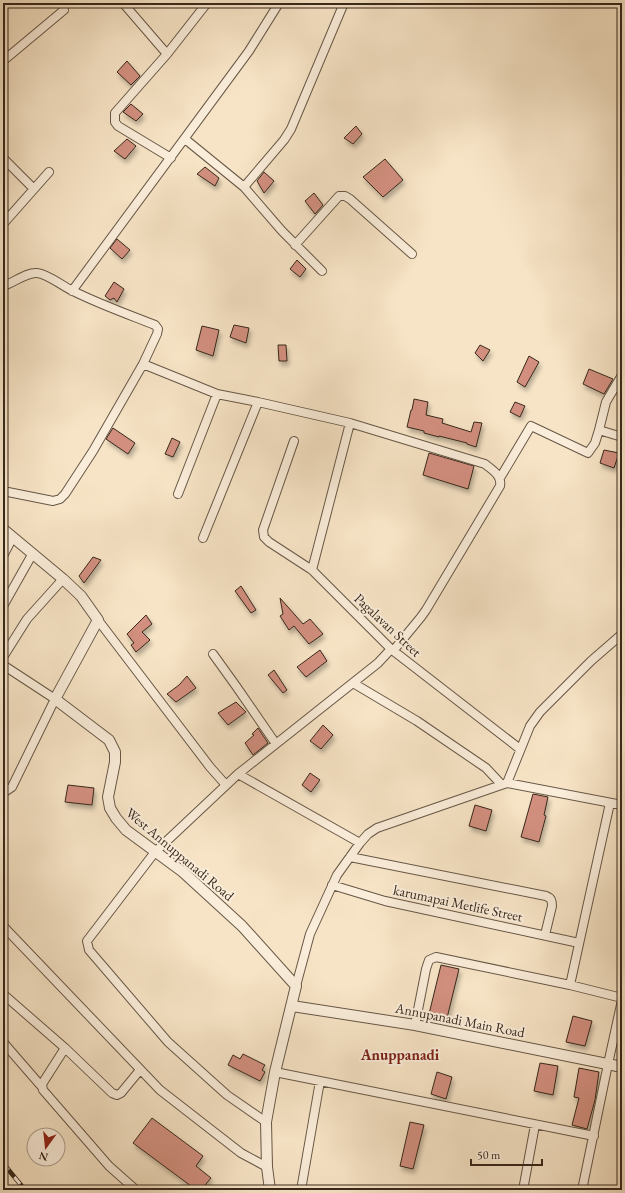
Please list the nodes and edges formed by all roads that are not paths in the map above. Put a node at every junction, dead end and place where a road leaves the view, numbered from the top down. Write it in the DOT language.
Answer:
graph roads {
  1 [pos="123,3"];
  2 [pos="208,3"];
  3 [pos="279,3"];
  4 [pos="344,3"];
  5 [pos="64,10"];
  6 [pos="167,54"];
  7 [pos="3,61"];
  8 [pos="185,139"];
  9 [pos="3,158"];
  10 [pos="171,158"];
  11 [pos="49,172"];
  12 [pos="244,187"];
  13 [pos="34,189"];
  14 [pos="3,224"];
  15 [pos="295,245"];
  16 [pos="412,254"];
  17 [pos="322,271"];
  18 [pos="3,286"];
  19 [pos="72,291"];
  20 [pos="143,364"];
  21 [pos="622,375"];
  22 [pos="217,394"];
  23 [pos="258,402"];
  24 [pos="350,423"];
  25 [pos="599,430"];
  26 [pos="622,437"];
  27 [pos="294,441"];
  28 [pos="500,478"];
  29 [pos="3,491"];
  30 [pos="178,494"];
  31 [pos="3,529"];
  32 [pos="13,537"];
  33 [pos="203,538"];
  34 [pos="33,553"];
  35 [pos="3,556"];
  36 [pos="312,570"];
  37 [pos="63,579"];
  38 [pos="3,606"];
  39 [pos="98,620"];
  40 [pos="622,634"];
  41 [pos="392,650"];
  42 [pos="213,654"];
  43 [pos="3,657"];
  44 [pos="3,665"];
  45 [pos="353,683"];
  46 [pos="55,699"];
  47 [pos="276,744"];
  48 [pos="520,749"];
  49 [pos="238,774"];
  50 [pos="504,783"];
  51 [pos="226,785"];
  52 [pos="3,793"];
  53 [pos="610,803"];
  54 [pos="622,805"];
  55 [pos="360,843"];
  56 [pos="155,852"];
  57 [pos="350,857"];
  58 [pos="332,885"];
  59 [pos="3,926"];
  60 [pos="545,935"];
  61 [pos="579,943"];
  62 [pos="570,985"];
  63 [pos="296,986"];
  64 [pos="3,994"];
  65 [pos="622,999"];
  66 [pos="292,1006"];
  67 [pos="415,1025"];
  68 [pos="3,1042"];
  69 [pos="65,1048"];
  70 [pos="608,1064"];
  71 [pos="622,1067"];
  72 [pos="140,1070"];
  73 [pos="275,1072"];
  74 [pos="320,1081"];
  75 [pos="42,1087"];
  76 [pos="266,1122"];
  77 [pos="535,1124"];
  78 [pos="594,1136"];
  79 [pos="267,1167"];
  80 [pos="136,1190"];
  81 [pos="270,1190"];
  82 [pos="301,1190"];
  83 [pos="522,1190"];
  84 [pos="582,1190"];
  1 -- 6 [label="street"];
  2 -- 6 [label="street"];
  3 -- 8 [label="street"];
  4 -- 12 [label="street"];
  5 -- 7 [label="street"];
  6 -- 10 [label="street"];
  8 -- 10 [label="street"];
  8 -- 12 [label="street"];
  9 -- 13 [label="street"];
  10 -- 19 [label="street"];
  11 -- 13 [label="street"];
  12 -- 15 [label="street"];
  13 -- 14 [label="street"];
  15 -- 16 [label="street"];
  15 -- 17 [label="street"];
  18 -- 19 [label="street"];
  19 -- 20 [label="street"];
  20 -- 22 [label="street"];
  20 -- 29 [label="street"];
  21 -- 25 [label="street"];
  22 -- 23 [label="street"];
  22 -- 30 [label="street"];
  23 -- 24 [label="street"];
  23 -- 33 [label="street"];
  24 -- 28 [label="street"];
  24 -- 36 [label="street"];
  25 -- 26 [label="street"];
  25 -- 28 [label="street"];
  27 -- 36 [label="street, Pagalavan Street"];
  28 -- 41 [label="street"];
  31 -- 32 [label="street"];
  32 -- 34 [label="street"];
  32 -- 35 [label="street"];
  34 -- 37 [label="street"];
  34 -- 38 [label="street"];
  36 -- 41 [label="street, Pagalavan Street"];
  37 -- 39 [label="street"];
  37 -- 43 [label="street"];
  39 -- 46 [label="street"];
  39 -- 51 [label="street"];
  40 -- 48 [label="street"];
  41 -- 45 [label="street"];
  41 -- 48 [label="street, Pagalavan Street"];
  42 -- 47 [label="street"];
  44 -- 46 [label="street"];
  45 -- 47 [label="street"];
  45 -- 50 [label="street"];
  46 -- 52 [label="street"];
  46 -- 56 [label="street, West Annuppanadi Road"];
  47 -- 49 [label="street"];
  48 -- 50 [label="street"];
  49 -- 51 [label="street"];
  49 -- 55 [label="street"];
  50 -- 53 [label="street"];
  50 -- 55 [label="street"];
  51 -- 56 [label="street"];
  53 -- 54 [label="street"];
  53 -- 61 [label="street"];
  55 -- 57 [label="street"];
  56 -- 63 [label="street, West Annuppanadi Road"];
  56 -- 76 [label="street"];
  57 -- 58 [label="street"];
  57 -- 60 [label="street"];
  58 -- 60 [label="street, karumapai Metlife Street"];
  58 -- 63 [label="street"];
  59 -- 72 [label="street"];
  60 -- 61 [label="street, karumapai Metlife Street"];
  61 -- 62 [label="street"];
  62 -- 65 [label="street"];
  62 -- 67 [label="street"];
  63 -- 66 [label="street"];
  64 -- 69 [label="street"];
  65 -- 70 [label="street"];
  66 -- 67 [label="street, Annupanadi Main Road"];
  66 -- 73 [label="street"];
  67 -- 70 [label="street, Annupanadi Main Road"];
  68 -- 75 [label="street"];
  69 -- 72 [label="street"];
  69 -- 75 [label="street"];
  70 -- 71 [label="street, Annupanadi Main Road"];
  70 -- 78 [label="street"];
  72 -- 79 [label="street"];
  73 -- 74 [label="street"];
  73 -- 76 [label="street"];
  74 -- 77 [label="street"];
  74 -- 82 [label="street"];
  75 -- 80 [label="street"];
  76 -- 79 [label="street"];
  77 -- 78 [label="street"];
  77 -- 83 [label="street"];
  78 -- 84 [label="street"];
  79 -- 81 [label="street"];
}
